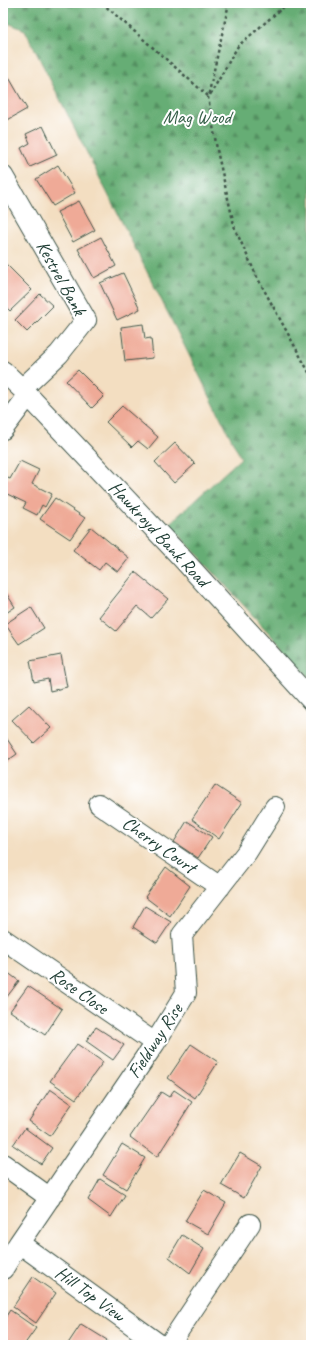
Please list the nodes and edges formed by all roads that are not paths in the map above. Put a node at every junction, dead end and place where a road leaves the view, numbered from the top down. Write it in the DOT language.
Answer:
graph roads {
  1 [pos="3,176"];
  2 [pos="3,371"];
  3 [pos="25,393"];
  4 [pos="3,429"];
  5 [pos="311,700"];
  6 [pos="99,804"];
  7 [pos="275,807"];
  8 [pos="220,887"];
  9 [pos="3,939"];
  10 [pos="155,1043"];
  11 [pos="3,1164"];
  12 [pos="50,1198"];
  13 [pos="250,1224"];
  14 [pos="19,1244"];
  15 [pos="3,1269"];
  16 [pos="160,1345"];
  17 [pos="169,1345"];
  1 -- 3 [label="street, Kestrel Bank"];
  2 -- 3 [label="street, Hawkroyd Bank Road"];
  3 -- 4 [label="street"];
  3 -- 5 [label="street, Hawkroyd Bank Road"];
  6 -- 8 [label="street, Cherry Court"];
  7 -- 8 [label="street, Fieldway Rise"];
  8 -- 10 [label="street, Fieldway Rise"];
  9 -- 10 [label="street, Rose Close"];
  10 -- 12 [label="street, Fieldway Rise"];
  11 -- 12 [label="street"];
  12 -- 14 [label="street, Fieldway Rise"];
  13 -- 17 [label="street"];
  14 -- 15 [label="street, Fieldway Rise"];
  14 -- 16 [label="street, Hill Top View"];
}
